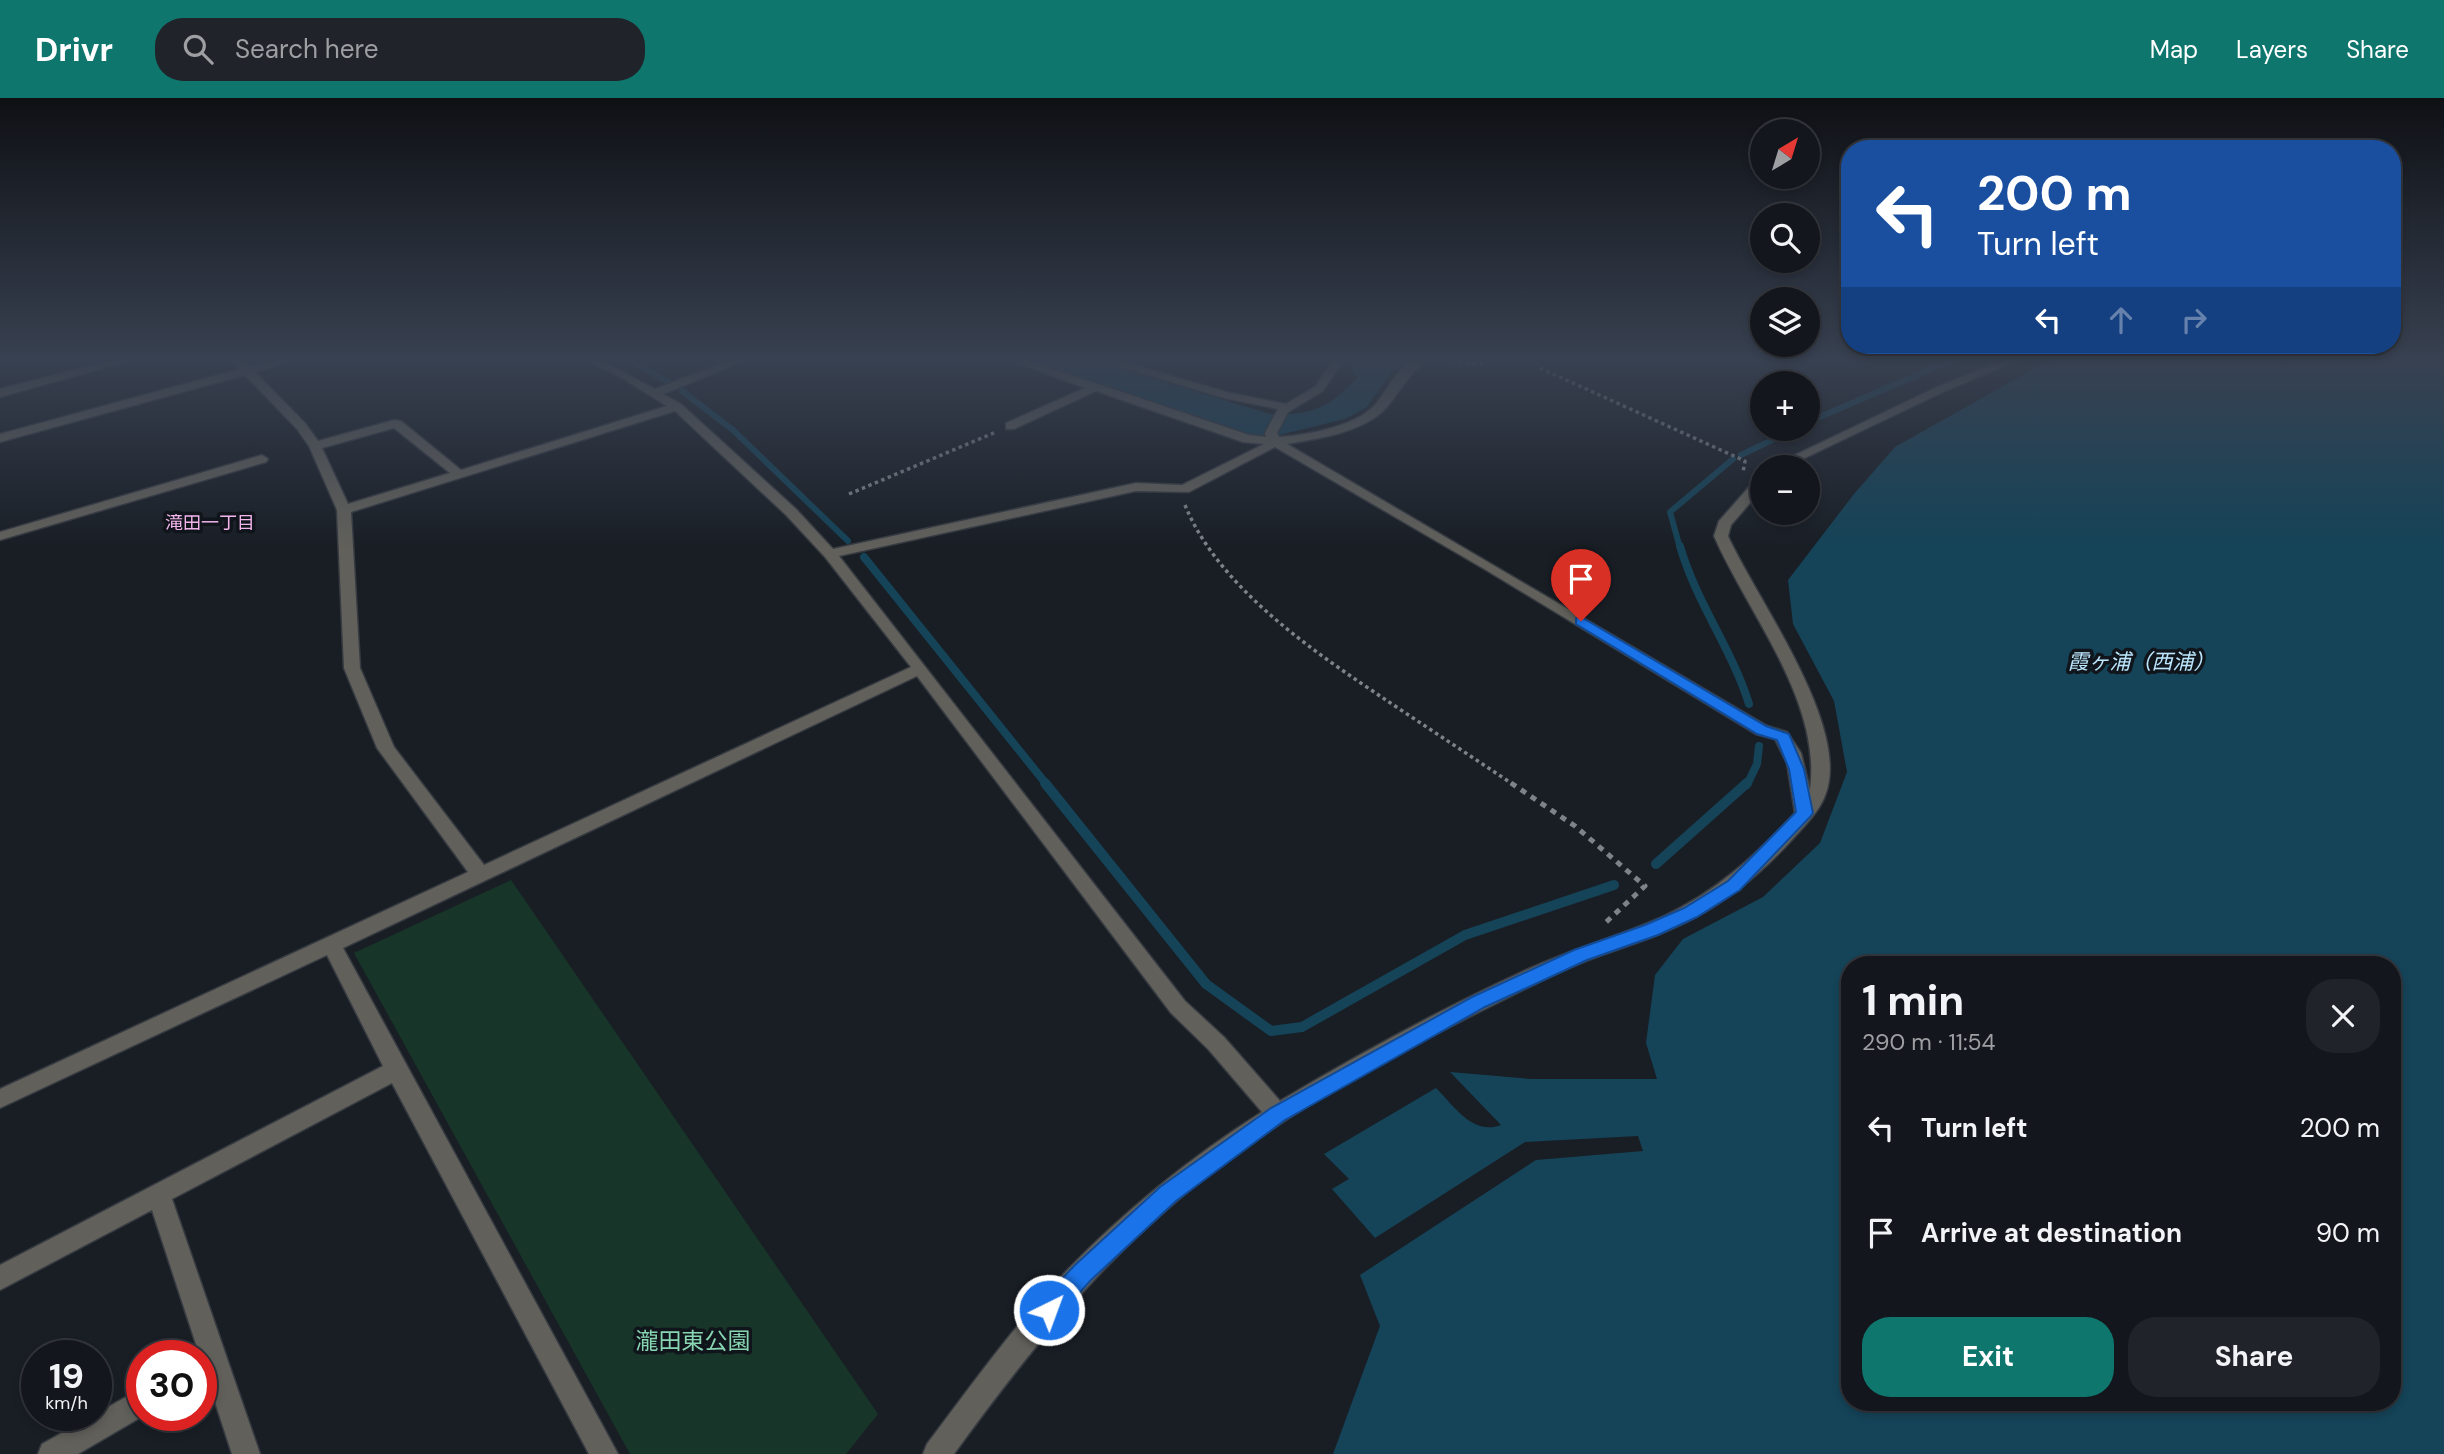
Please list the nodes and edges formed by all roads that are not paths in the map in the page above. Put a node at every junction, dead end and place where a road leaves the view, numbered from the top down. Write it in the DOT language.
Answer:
graph roads {
  1 [pos="65,421"];
  2 [pos="296,421"];
  3 [pos="631,421"];
  4 [pos="693,421"];
  5 [pos="1020,421"];
  6 [pos="1194,421"];
  7 [pos="1279,421"];
  8 [pos="1350,421"];
  9 [pos="1874,421"];
  10 [pos="1010,426"];
  11 [pos="1273,437"];
  12 [pos="0,439"];
  13 [pos="315,446"];
  14 [pos="1802,455"];
  15 [pos="262,460"];
  16 [pos="460,475"];
  17 [pos="1750,494"];
  18 [pos="344,510"];
  19 [pos="0,537"];
  20 [pos="830,554"];
  21 [pos="920,669"];
  22 [pos="1804,813"];
  23 [pos="481,875"];
  24 [pos="331,944"];
  25 [pos="396,1070"];
  26 [pos="0,1099"];
  27 [pos="1278,1114"];
  28 [pos="159,1195"];
  29 [pos="0,1278"];
  30 [pos="201,1340"];
  31 [pos="217,1386"];
  32 [pos="126,1410"];
  33 [pos="52,1454"];
  34 [pos="246,1454"];
  35 [pos="604,1454"];
  36 [pos="937,1454"];
  1 -- 12 [label="street"];
  2 -- 13 [label="street"];
  3 -- 16 [label="street"];
  4 -- 20 [label="street"];
  5 -- 10 [label="street"];
  6 -- 11 [label="street"];
  7 -- 11 [label="street"];
  8 -- 11 [label="street"];
  9 -- 14 [label="street"];
  11 -- 20 [label="street"];
  11 -- 22 [label="street"];
  13 -- 16 [label="street"];
  13 -- 18 [label="street"];
  15 -- 19 [label="street"];
  16 -- 18 [label="street"];
  17 -- 22 [label="street"];
  18 -- 23 [label="street"];
  20 -- 21 [label="street"];
  21 -- 23 [label="street"];
  21 -- 27 [label="street"];
  22 -- 27 [label="street"];
  23 -- 24 [label="street"];
  24 -- 25 [label="street"];
  24 -- 26 [label="street"];
  25 -- 28 [label="street"];
  25 -- 35 [label="street"];
  27 -- 36 [label="street"];
  28 -- 29 [label="street"];
  28 -- 30 [label="street"];
  31 -- 34 [label="street"];
  32 -- 33 [label="street"];
}
